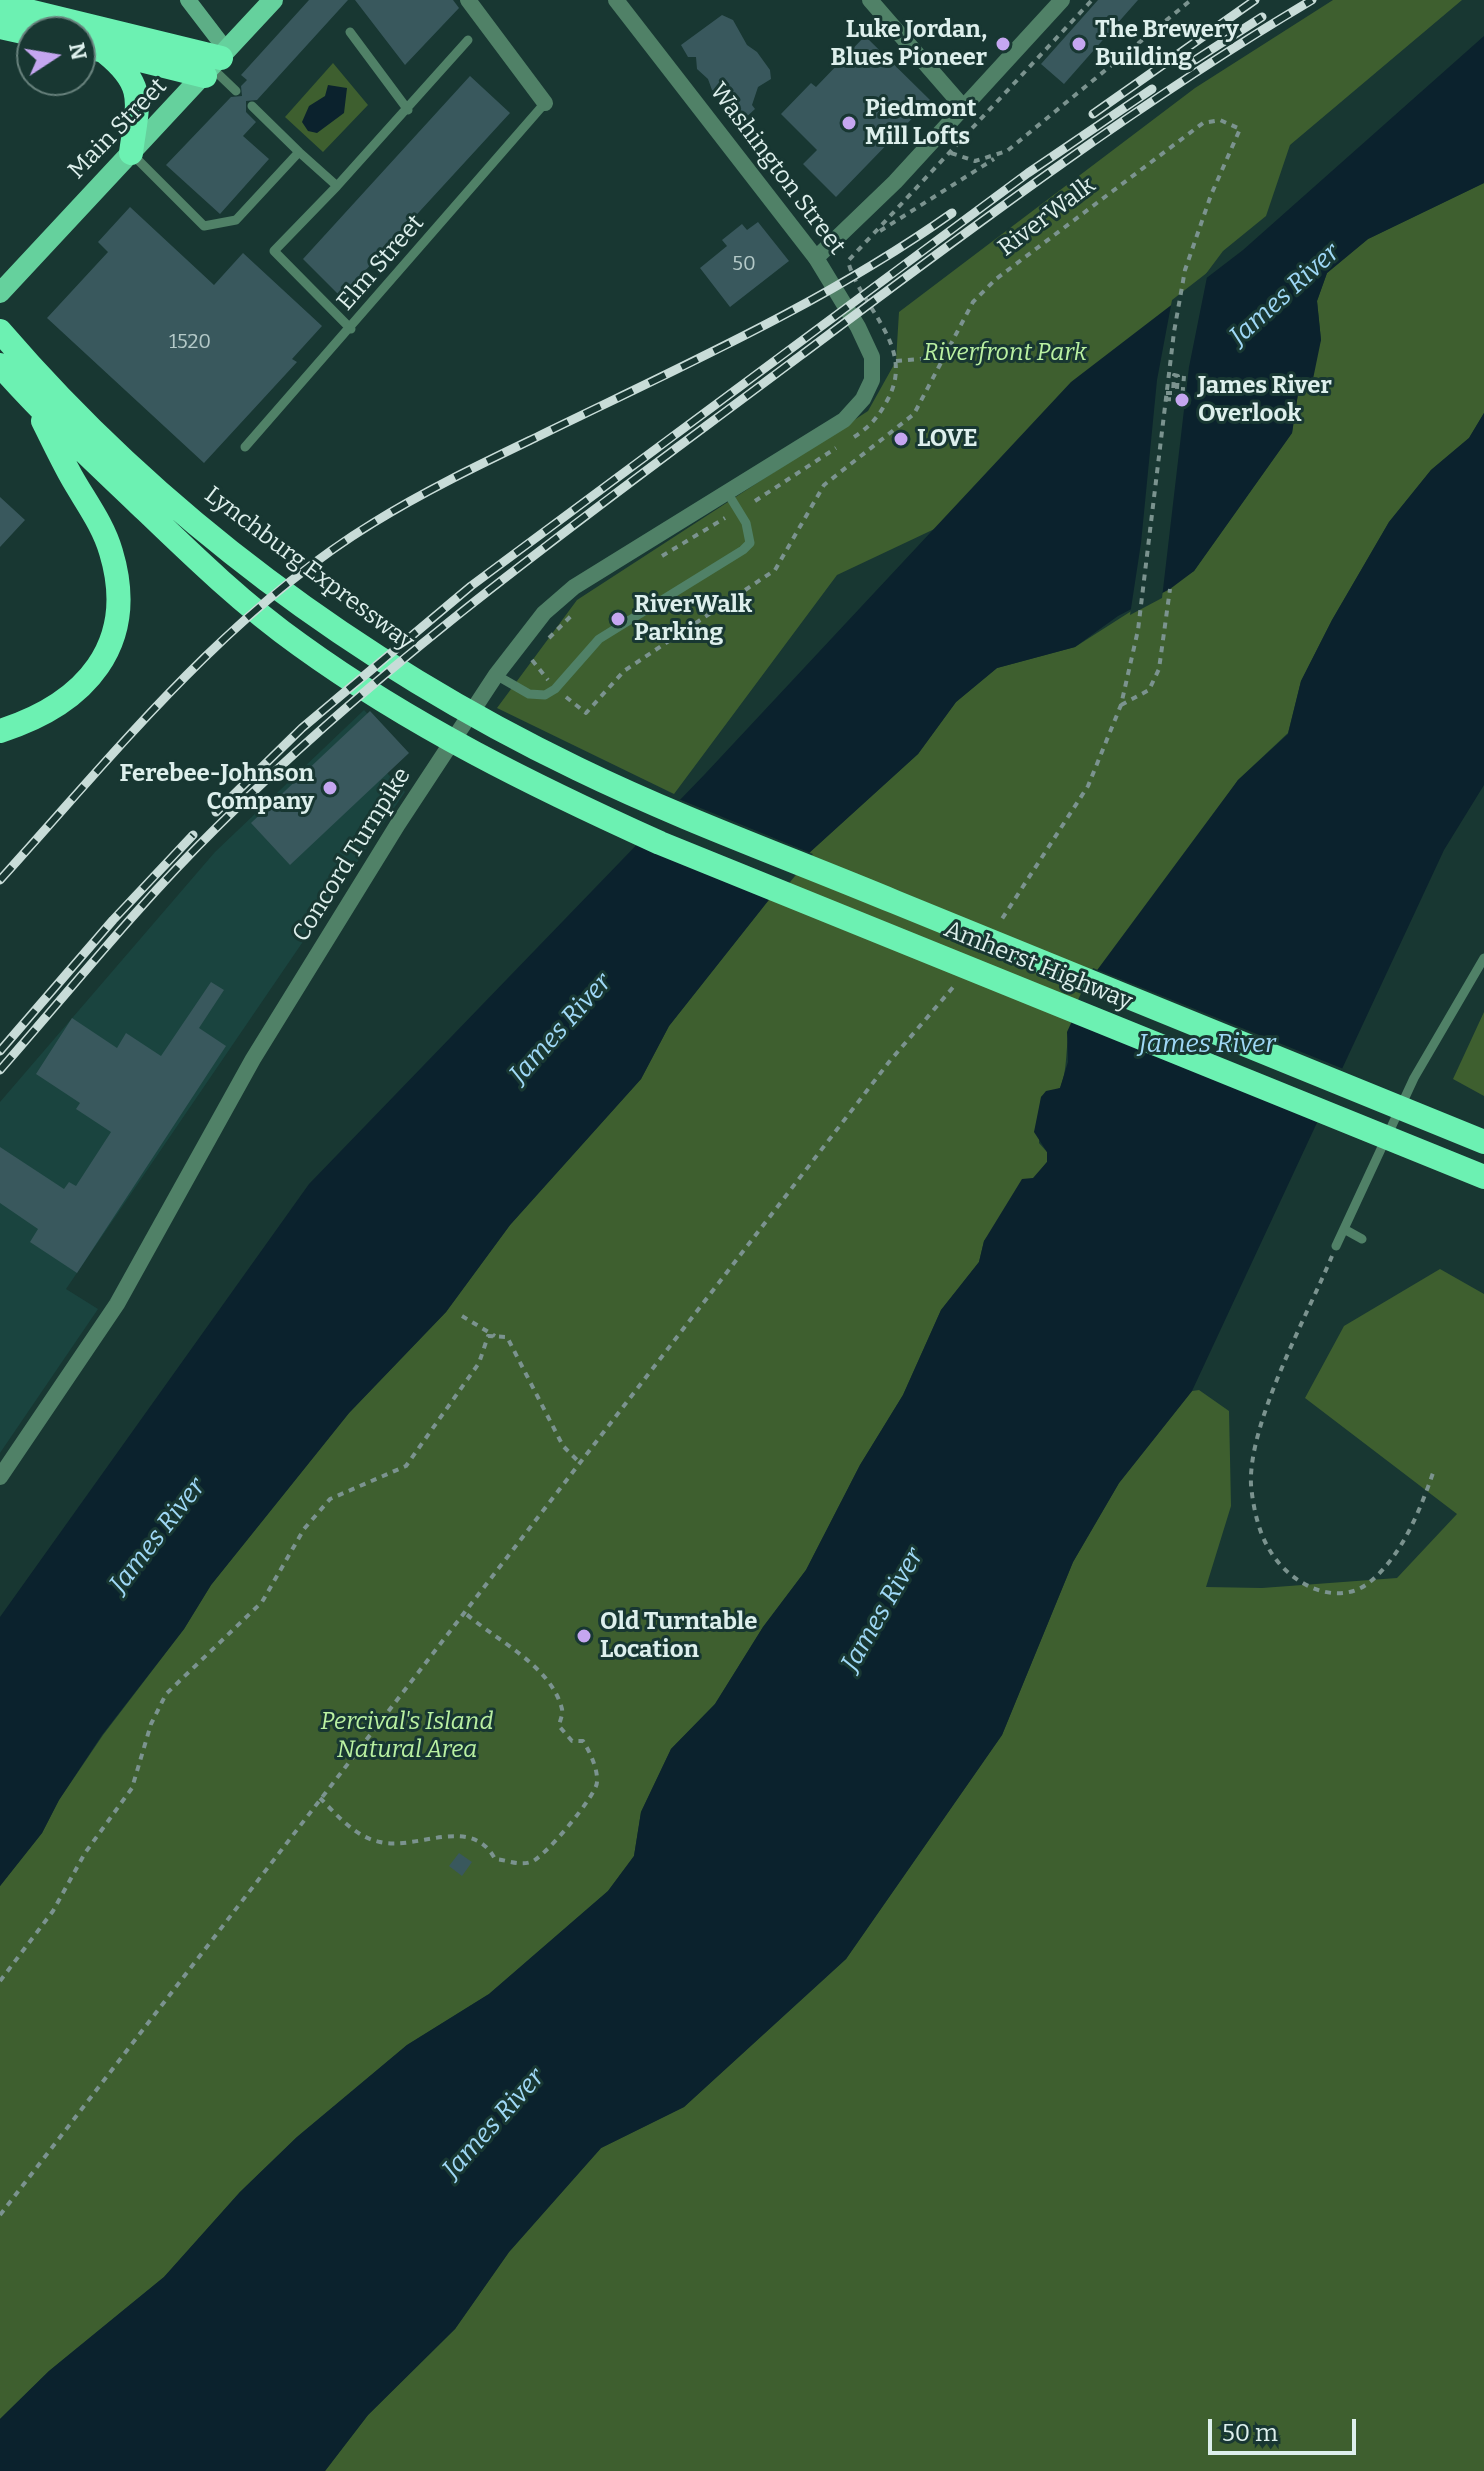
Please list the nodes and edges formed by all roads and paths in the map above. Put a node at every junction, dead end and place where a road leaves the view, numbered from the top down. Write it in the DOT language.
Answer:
graph roads {
  1 [pos="188,0"];
  2 [pos="273,0"];
  3 [pos="468,0"];
  4 [pos="616,0"];
  5 [pos="870,0"];
  6 [pos="1062,0"];
  7 [pos="1092,0"];
  8 [pos="1191,0"];
  9 [pos="0,4"];
  10 [pos="350,32"];
  11 [pos="468,40"];
  12 [pos="96,48"];
  13 [pos="96,51"];
  14 [pos="216,63"];
  15 [pos="236,91"];
  16 [pos="545,103"];
  17 [pos="252,106"];
  18 [pos="964,108"];
  19 [pos="408,110"];
  20 [pos="299,152"];
  21 [pos="131,153"];
  22 [pos="950,153"];
  23 [pos="1000,155"];
  24 [pos="337,186"];
  25 [pos="874,235"];
  26 [pos="816,258"];
  27 [pos="1,292"];
  28 [pos="351,329"];
  29 [pos="0,331"];
  30 [pos="0,365"];
  31 [pos="1184,376"];
  32 [pos="872,380"];
  33 [pos="1166,396"];
  34 [pos="1176,400"];
  35 [pos="34,404"];
  36 [pos="245,447"];
  37 [pos="727,492"];
  38 [pos="725,518"];
  39 [pos="650,563"];
  40 [pos="1170,589"];
  41 [pos="583,604"];
  42 [pos="544,643"];
  43 [pos="534,653"];
  44 [pos="496,675"];
  45 [pos="555,689"];
  46 [pos="1121,705"];
  47 [pos="0,731"];
  48 [pos="673,811"];
  49 [pos="999,923"];
  50 [pos="1484,958"];
  51 [pos="962,976"];
  52 [pos="1484,1142"];
  53 [pos="1480,1175"];
  54 [pos="1344,1229"];
  55 [pos="1362,1239"];
  56 [pos="1336,1246"];
  57 [pos="462,1316"];
  58 [pos="497,1337"];
  59 [pos="580,1463"];
  60 [pos="1434,1470"];
  61 [pos="0,1477"];
  62 [pos="464,1612"];
  63 [pos="320,1798"];
  64 [pos="0,1981"];
  65 [pos="0,2215"];
  1 -- 14 [label="main road"];
  2 -- 14 [label="main road, Main Street"];
  3 -- 16 [label="street"];
  4 -- 26 [label="street, Washington Street"];
  5 -- 18 [label="street"];
  6 -- 18 [label="street"];
  7 -- 22 [label="path"];
  8 -- 23 [label="path"];
  9 -- 14 [label="highway"];
  10 -- 19 [label="lane"];
  11 -- 19 [label="lane"];
  12 -- 14 [label="highway"];
  13 -- 21 [label="highway"];
  14 -- 15 [label="lane"];
  14 -- 21 [label="main road, Main Street"];
  16 -- 28 [label="lane, Elm Street"];
  17 -- 20 [label="lane"];
  18 -- 26 [label="street"];
  19 -- 24 [label="lane"];
  20 -- 21 [label="lane"];
  20 -- 24 [label="lane"];
  21 -- 27 [label="main road, Main Street"];
  22 -- 23 [label="path"];
  22 -- 25 [label="path"];
  23 -- 25 [label="path"];
  24 -- 28 [label="lane"];
  25 -- 33 [label="path, RiverWalk"];
  26 -- 32 [label="street, Washington Street"];
  28 -- 36 [label="lane, Elm Street"];
  29 -- 48 [label="highway, Lynchburg Expressway"];
  30 -- 35 [label="highway"];
  31 -- 34 [label="path"];
  32 -- 37 [label="street, Concord Turnpike"];
  33 -- 34 [label="path"];
  33 -- 34 [label="path"];
  33 -- 46 [label="path"];
  35 -- 47 [label="highway"];
  35 -- 53 [label="highway, Amherst Highway"];
  37 -- 44 [label="street, Concord Turnpike"];
  37 -- 45 [label="lane"];
  38 -- 39 [label="path"];
  40 -- 46 [label="path"];
  41 -- 42 [label="path"];
  43 -- 45 [label="path"];
  44 -- 45 [label="lane"];
  44 -- 61 [label="street, Concord Turnpike"];
  46 -- 49 [label="path"];
  48 -- 52 [label="highway, Amherst Highway"];
  50 -- 54 [label="lane"];
  51 -- 59 [label="path"];
  54 -- 55 [label="lane"];
  54 -- 56 [label="lane"];
  56 -- 60 [label="path"];
  57 -- 58 [label="path"];
  58 -- 59 [label="path"];
  58 -- 64 [label="path"];
  59 -- 62 [label="path"];
  62 -- 63 [label="path"];
  62 -- 63 [label="path"];
  63 -- 65 [label="path"];
}
